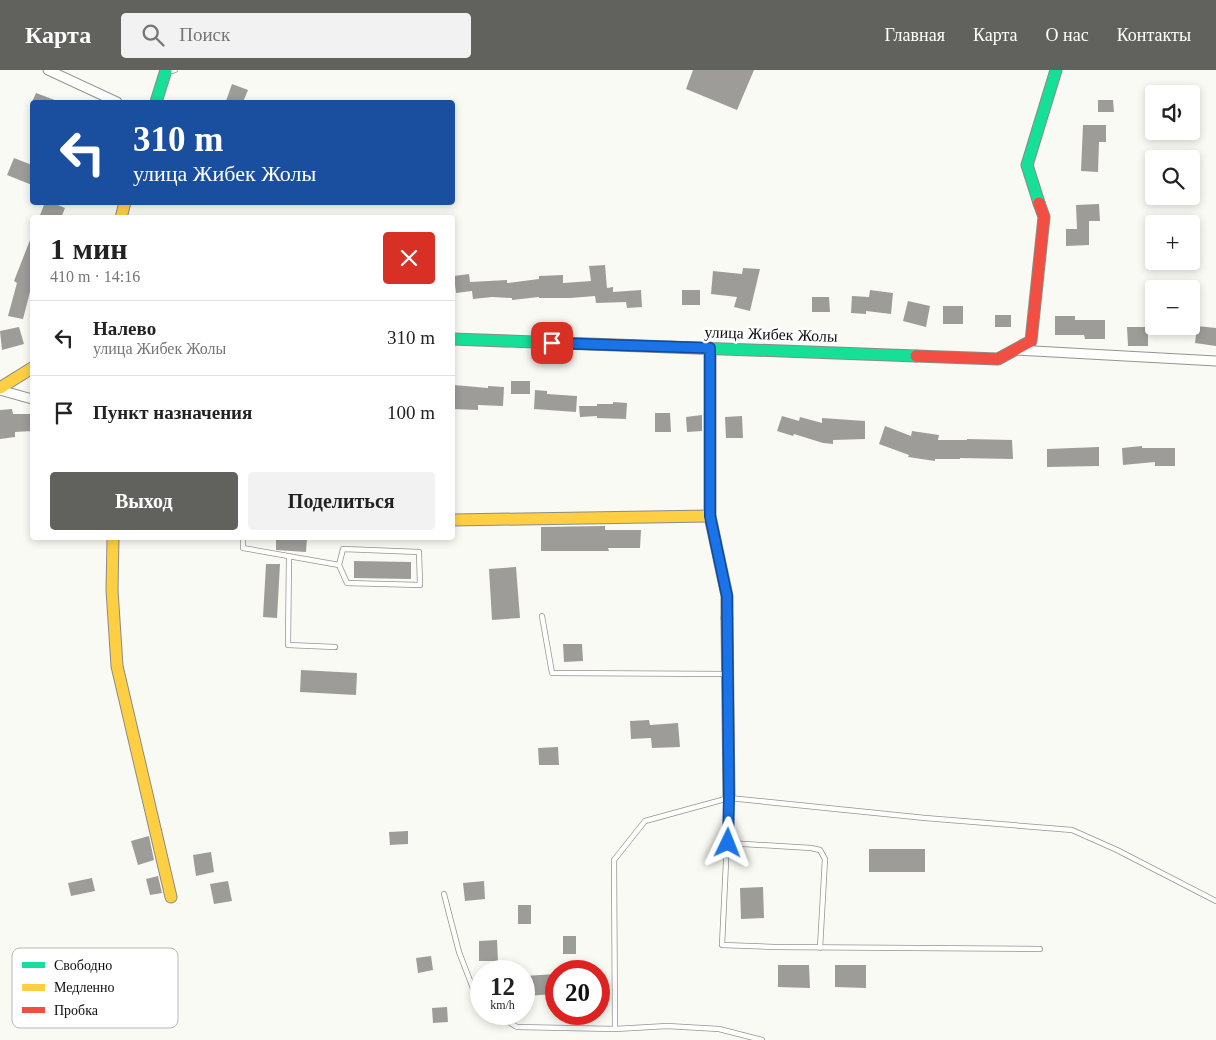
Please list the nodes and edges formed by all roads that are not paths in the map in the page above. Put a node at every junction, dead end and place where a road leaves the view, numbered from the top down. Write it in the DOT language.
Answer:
graph roads {
  1 [pos="48,70"];
  2 [pos="1056,70"];
  3 [pos="169,71"];
  4 [pos="113,100"];
  5 [pos="157,100"];
  6 [pos="455,340"];
  7 [pos="710,348"];
  8 [pos="1015,350"];
  9 [pos="1216,361"];
  10 [pos="30,369"];
  11 [pos="0,389"];
  12 [pos="30,399"];
  13 [pos="710,516"];
  14 [pos="455,520"];
  15 [pos="114,540"];
  16 [pos="243,540"];
  17 [pos="289,556"];
  18 [pos="339,564"];
  19 [pos="542,616"];
  20 [pos="335,647"];
  21 [pos="729,674"];
  22 [pos="729,798"];
  23 [pos="728,843"];
  24 [pos="444,894"];
  25 [pos="171,897"];
  26 [pos="1216,901"];
  27 [pos="820,948"];
  28 [pos="1040,949"];
  29 [pos="470,981"];
  30 [pos="514,1025"];
  31 [pos="615,1029"];
  32 [pos="762,1040"];
  1 -- 4 [label="street"];
  2 -- 8 [label="street"];
  3 -- 5 [label="street"];
  6 -- 7 [label="street, улица Жибек Жолы"];
  7 -- 8 [label="street, улица Жибек Жолы"];
  7 -- 13 [label="street"];
  8 -- 9 [label="street"];
  10 -- 11 [label="street"];
  11 -- 12 [label="street"];
  13 -- 14 [label="street"];
  13 -- 21 [label="street"];
  15 -- 25 [label="street"];
  16 -- 17 [label="lane"];
  17 -- 18 [label="lane"];
  17 -- 20 [label="lane"];
  18 -- 18 [label="lane"];
  19 -- 21 [label="lane"];
  21 -- 22 [label="street"];
  22 -- 23 [label="lane"];
  22 -- 26 [label="lane"];
  22 -- 31 [label="lane"];
  23 -- 27 [label="lane"];
  23 -- 27 [label="lane"];
  24 -- 29 [label="lane"];
  27 -- 28 [label="lane"];
  30 -- 31 [label="lane"];
  31 -- 32 [label="lane"];
}
